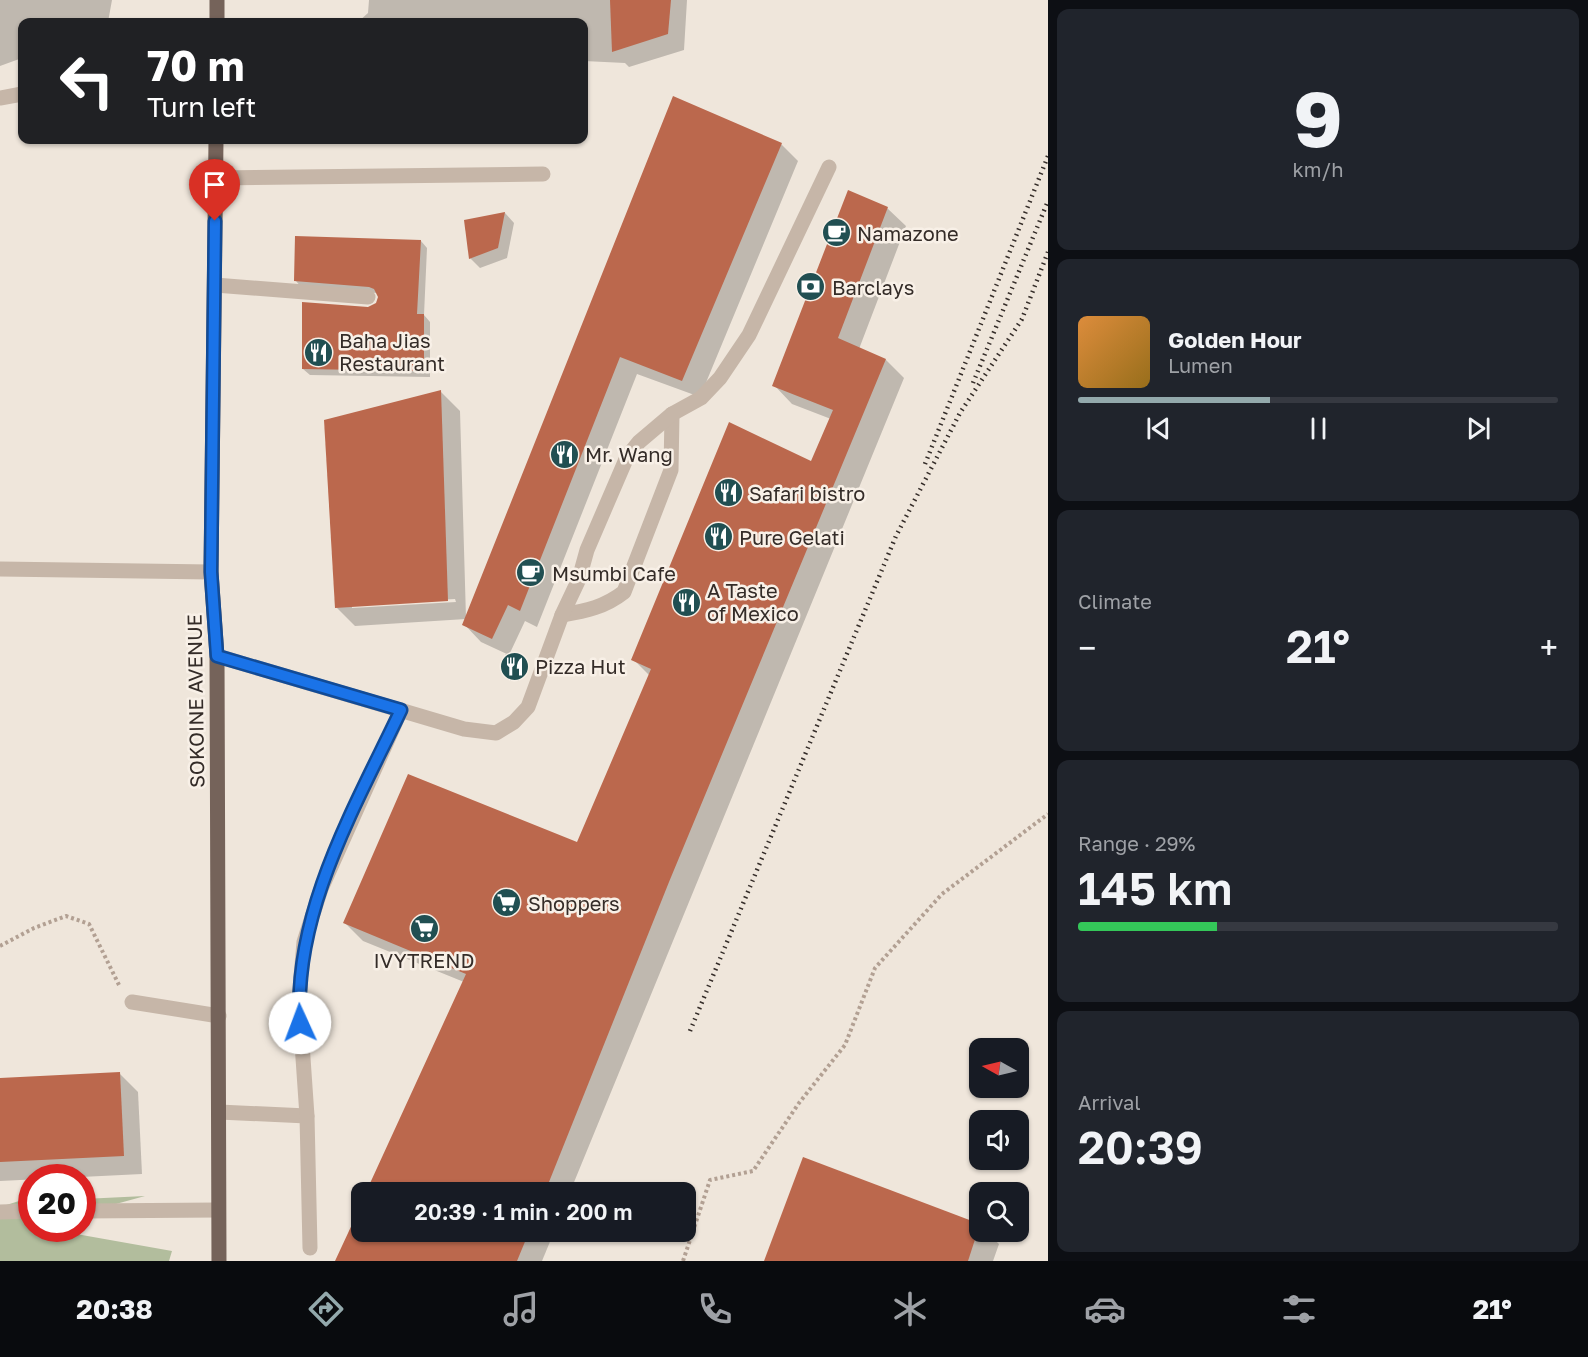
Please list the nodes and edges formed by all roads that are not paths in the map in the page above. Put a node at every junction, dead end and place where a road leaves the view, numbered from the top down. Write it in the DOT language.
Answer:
graph roads {
  1 [pos="217,0"];
  2 [pos="217,18"];
  3 [pos="18,95"];
  4 [pos="0,98"];
  5 [pos="216,144"];
  6 [pos="829,167"];
  7 [pos="543,174"];
  8 [pos="216,178"];
  9 [pos="215,285"];
  10 [pos="368,297"];
  11 [pos="672,414"];
  12 [pos="0,569"];
  13 [pos="211,572"];
  14 [pos="562,615"];
  15 [pos="217,656"];
  16 [pos="401,710"];
  17 [pos="132,1002"];
  18 [pos="219,1017"];
  19 [pos="219,1112"];
  20 [pos="307,1116"];
  21 [pos="219,1210"];
  22 [pos="18,1211"];
  23 [pos="96,1211"];
  24 [pos="0,1212"];
  25 [pos="310,1248"];
  26 [pos="219,1261"];
  1 -- 2 [label="main road"];
  3 -- 4 [label="street"];
  5 -- 8 [label="main road, SOKOINE AVENUE"];
  6 -- 11 [label="street"];
  7 -- 8 [label="street"];
  8 -- 9 [label="main road, SOKOINE AVENUE"];
  9 -- 10 [label="street"];
  9 -- 13 [label="main road, SOKOINE AVENUE"];
  11 -- 14 [label="street"];
  11 -- 14 [label="street"];
  12 -- 13 [label="street"];
  13 -- 15 [label="main road, SOKOINE AVENUE"];
  14 -- 16 [label="street"];
  15 -- 16 [label="street"];
  15 -- 18 [label="main road, SOKOINE AVENUE"];
  16 -- 20 [label="street"];
  17 -- 18 [label="street"];
  18 -- 19 [label="main road, SOKOINE AVENUE"];
  19 -- 20 [label="street"];
  19 -- 21 [label="main road, SOKOINE AVENUE"];
  20 -- 25 [label="street"];
  21 -- 23 [label="street"];
  21 -- 26 [label="main road, SOKOINE AVENUE"];
  22 -- 24 [label="street"];
}
